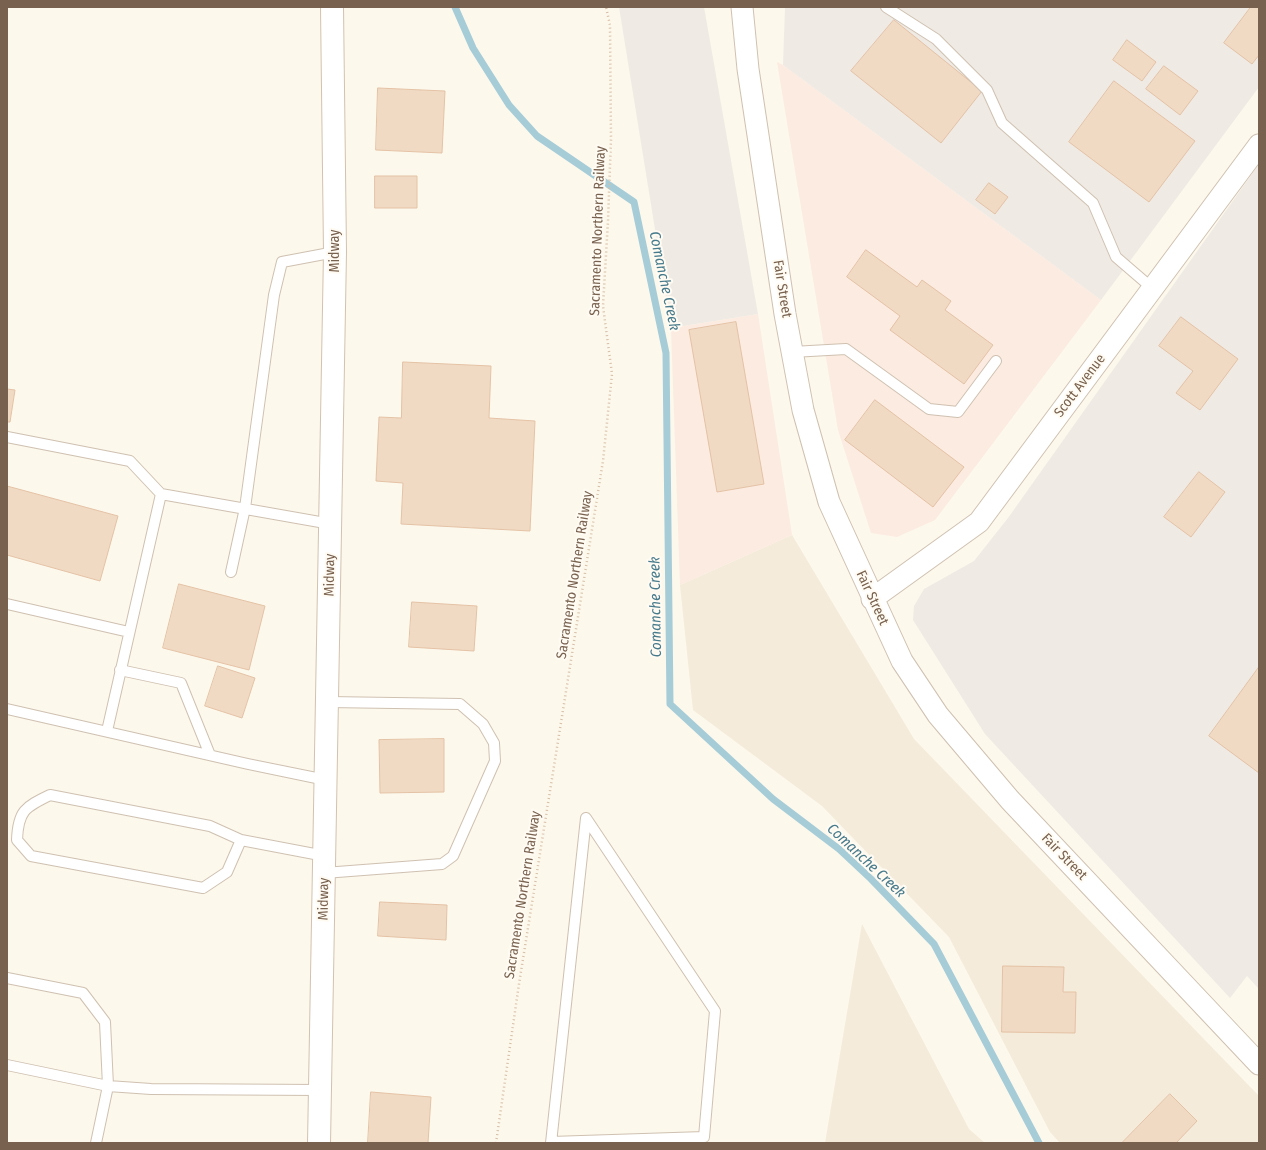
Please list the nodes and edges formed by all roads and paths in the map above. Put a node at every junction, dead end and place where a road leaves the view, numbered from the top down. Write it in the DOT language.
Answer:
graph roads {
  1 [pos="332,7"];
  2 [pos="606,7"];
  3 [pos="742,7"];
  4 [pos="886,7"];
  5 [pos="1259,145"];
  6 [pos="335,252"];
  7 [pos="1152,288"];
  8 [pos="792,352"];
  9 [pos="996,361"];
  10 [pos="7,436"];
  11 [pos="161,494"];
  12 [pos="245,508"];
  13 [pos="331,524"];
  14 [pos="231,572"];
  15 [pos="872,599"];
  16 [pos="7,604"];
  17 [pos="129,632"];
  18 [pos="120,670"];
  19 [pos="328,702"];
  20 [pos="7,709"];
  21 [pos="107,731"];
  22 [pos="210,755"];
  23 [pos="326,780"];
  24 [pos="241,840"];
  25 [pos="325,865"];
  26 [pos="7,978"];
  27 [pos="1259,1064"];
  28 [pos="7,1065"];
  29 [pos="108,1086"];
  30 [pos="320,1090"];
  31 [pos="551,1142"];
  32 [pos="96,1143"];
  33 [pos="319,1143"];
  34 [pos="496,1143"];
  1 -- 6 [label="main road, Midway"];
  2 -- 34 [label="path, Sacramento Northern Railway"];
  3 -- 8 [label="street, Fair Street"];
  4 -- 7 [label="lane"];
  5 -- 7 [label="street, Scott Avenue"];
  6 -- 12 [label="lane"];
  6 -- 13 [label="main road, Midway"];
  7 -- 15 [label="street, Scott Avenue"];
  8 -- 9 [label="lane"];
  8 -- 15 [label="street, Fair Street"];
  10 -- 11 [label="lane"];
  11 -- 12 [label="lane"];
  11 -- 17 [label="lane"];
  12 -- 13 [label="lane"];
  12 -- 14 [label="lane"];
  13 -- 19 [label="main road, Midway"];
  15 -- 27 [label="street, Fair Street"];
  16 -- 17 [label="lane"];
  17 -- 18 [label="lane"];
  18 -- 21 [label="lane"];
  18 -- 22 [label="lane"];
  19 -- 23 [label="main road, Midway"];
  19 -- 25 [label="lane"];
  20 -- 21 [label="lane"];
  21 -- 22 [label="lane"];
  22 -- 23 [label="lane"];
  23 -- 25 [label="main road, Midway"];
  24 -- 24 [label="lane"];
  24 -- 25 [label="lane"];
  25 -- 30 [label="main road, Midway"];
  26 -- 29 [label="lane"];
  28 -- 29 [label="lane"];
  29 -- 30 [label="lane"];
  29 -- 32 [label="lane"];
  30 -- 33 [label="main road, Midway"];
  31 -- 31 [label="lane"];
}
